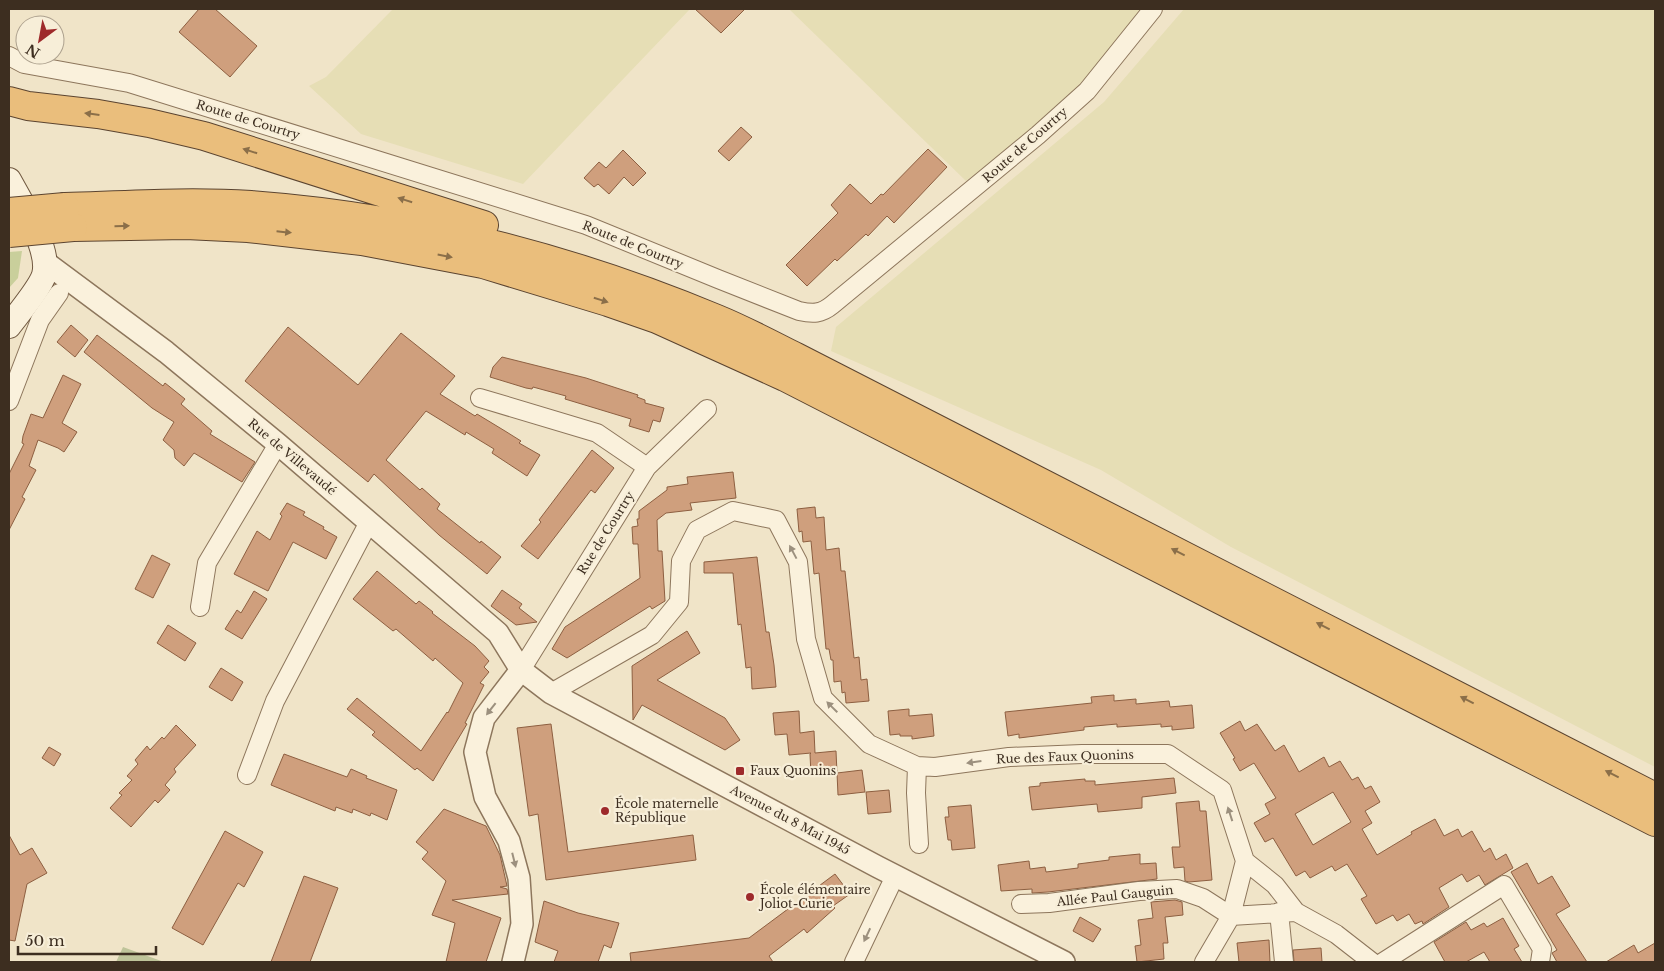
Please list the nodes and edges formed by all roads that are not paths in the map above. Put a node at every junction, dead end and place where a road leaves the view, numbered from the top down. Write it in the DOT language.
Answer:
graph roads {
  1 [pos="1153,9"];
  2 [pos="9,56"];
  3 [pos="9,101"];
  4 [pos="9,180"];
  5 [pos="9,212"];
  6 [pos="69,217"];
  7 [pos="9,233"];
  8 [pos="45,262"];
  9 [pos="613,279"];
  10 [pos="34,291"];
  11 [pos="59,293"];
  12 [pos="9,305"];
  13 [pos="9,326"];
  14 [pos="480,398"];
  15 [pos="9,401"];
  16 [pos="707,408"];
  17 [pos="278,444"];
  18 [pos="647,467"];
  19 [pos="370,522"];
  20 [pos="200,607"];
  21 [pos="521,670"];
  22 [pos="551,693"];
  23 [pos="917,766"];
  24 [pos="247,775"];
  25 [pos="1655,797"];
  26 [pos="1655,822"];
  27 [pos="919,844"];
  28 [pos="1245,861"];
  29 [pos="895,876"];
  30 [pos="1021,904"];
  31 [pos="1287,912"];
  32 [pos="1231,916"];
  33 [pos="513,962"];
  34 [pos="854,962"];
  35 [pos="1064,962"];
  36 [pos="1204,962"];
  37 [pos="1284,962"];
  38 [pos="1372,962"];
  39 [pos="1383,962"];
  40 [pos="1540,962"];
  1 -- 2 [label="street, Route de Courtry"];
  9 -- 3 [label="highway, one-way"];
  4 -- 8 [label="main road"];
  5 -- 6 [label="highway, bridge"];
  6 -- 7 [label="highway, bridge"];
  6 -- 9 [label="highway"];
  6 -- 26 [label="highway, one-way"];
  8 -- 10 [label="main road"];
  8 -- 17 [label="street, Rue de Villevaudé"];
  25 -- 9 [label="highway, one-way"];
  10 -- 12 [label="main road"];
  10 -- 13 [label="main road"];
  11 -- 15 [label="street"];
  14 -- 18 [label="street"];
  16 -- 18 [label="street, Rue de Courtry"];
  17 -- 19 [label="street, Rue de Villevaudé"];
  17 -- 20 [label="street"];
  18 -- 21 [label="street, Rue de Courtry"];
  19 -- 21 [label="street, Rue de Villevaudé"];
  19 -- 24 [label="street"];
  21 -- 22 [label="street, Avenue du 8 Mai 1945"];
  21 -- 33 [label="street, one-way"];
  23 -- 22 [label="street, Rue des Faux Quonins, one-way"];
  22 -- 29 [label="street, Avenue du 8 Mai 1945"];
  23 -- 27 [label="street"];
  28 -- 23 [label="street, Rue des Faux Quonins, one-way"];
  28 -- 31 [label="street"];
  28 -- 32 [label="street"];
  29 -- 34 [label="street, one-way"];
  29 -- 35 [label="street, Avenue du 8 Mai 1945"];
  30 -- 32 [label="street, Allée Paul Gauguin"];
  31 -- 32 [label="street"];
  31 -- 37 [label="street"];
  31 -- 38 [label="street"];
  32 -- 36 [label="street"];
  39 -- 40 [label="street"];
}
